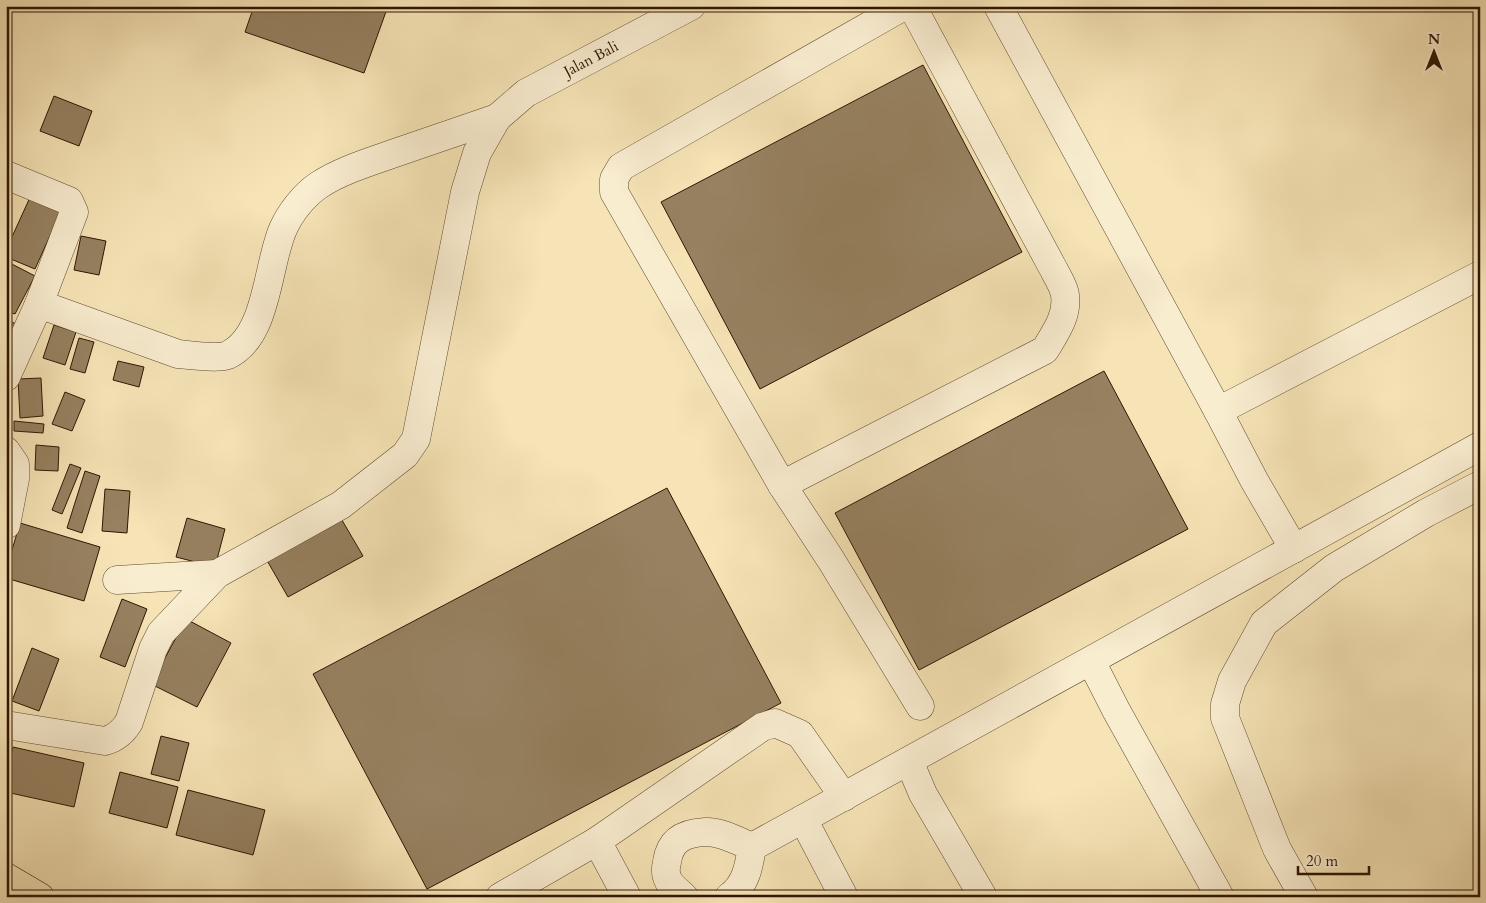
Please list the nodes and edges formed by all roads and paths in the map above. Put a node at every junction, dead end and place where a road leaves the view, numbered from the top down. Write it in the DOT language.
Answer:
graph roads {
  1 [pos="691,6"];
  2 [pos="904,6"];
  3 [pos="912,6"];
  4 [pos="998,6"];
  5 [pos="497,118"];
  6 [pos="6,175"];
  7 [pos="1480,275"];
  8 [pos="40,304"];
  9 [pos="6,377"];
  10 [pos="1218,411"];
  11 [pos="1480,446"];
  12 [pos="6,451"];
  13 [pos="782,485"];
  14 [pos="1480,485"];
  15 [pos="6,525"];
  16 [pos="1294,549"];
  17 [pos="216,574"];
  18 [pos="117,580"];
  19 [pos="1091,661"];
  20 [pos="920,706"];
  21 [pos="6,725"];
  22 [pos="909,761"];
  23 [pos="844,797"];
  24 [pos="803,819"];
  25 [pos="597,841"];
  26 [pos="752,847"];
  27 [pos="6,877"];
  28 [pos="40,897"];
  29 [pos="500,897"];
  30 [pos="627,897"];
  31 [pos="684,897"];
  32 [pos="728,897"];
  33 [pos="844,897"];
  34 [pos="983,897"];
  35 [pos="1220,897"];
  36 [pos="1304,897"];
  1 -- 5 [label="street, Jalan Bali"];
  2 -- 13 [label="street"];
  3 -- 13 [label="street"];
  4 -- 10 [label="street"];
  5 -- 8 [label="street"];
  5 -- 17 [label="street"];
  6 -- 8 [label="street"];
  7 -- 10 [label="street"];
  8 -- 9 [label="street"];
  10 -- 16 [label="street"];
  11 -- 16 [label="street"];
  12 -- 15 [label="street"];
  13 -- 20 [label="street"];
  14 -- 36 [label="street"];
  16 -- 19 [label="street"];
  17 -- 18 [label="street"];
  17 -- 21 [label="street"];
  19 -- 22 [label="street"];
  19 -- 35 [label="street"];
  22 -- 23 [label="street"];
  22 -- 34 [label="street"];
  23 -- 24 [label="street"];
  23 -- 25 [label="street"];
  24 -- 26 [label="street"];
  24 -- 33 [label="street"];
  25 -- 29 [label="street"];
  25 -- 30 [label="street"];
  26 -- 31 [label="street"];
  26 -- 32 [label="street"];
  27 -- 28 [label="main road"];
}
